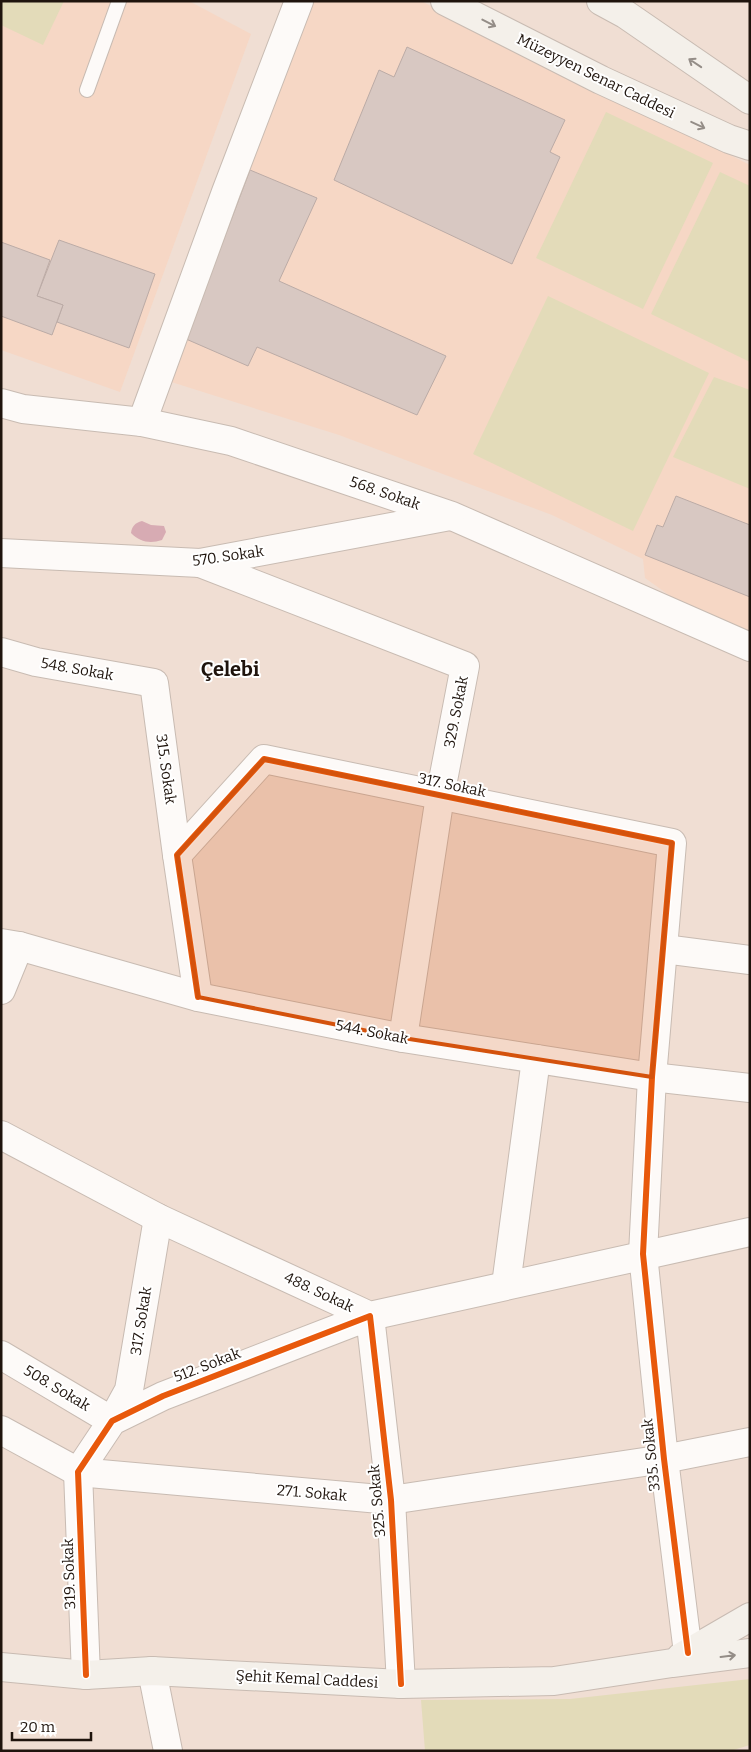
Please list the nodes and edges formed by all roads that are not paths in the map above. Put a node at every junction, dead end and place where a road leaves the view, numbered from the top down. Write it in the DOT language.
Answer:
graph roads {
  1 [pos="119,1"];
  2 [pos="299,1"];
  3 [pos="445,1"];
  4 [pos="601,1"];
  5 [pos="87,90"];
  6 [pos="750,100"];
  7 [pos="750,146"];
  8 [pos="1,403"];
  9 [pos="142,422"];
  10 [pos="452,516"];
  11 [pos="1,553"];
  12 [pos="200,563"];
  13 [pos="750,647"];
  14 [pos="1,652"];
  15 [pos="154,683"];
  16 [pos="440,796"];
  17 [pos="177,856"];
  18 [pos="10,944"];
  19 [pos="664,949"];
  20 [pos="750,960"];
  21 [pos="1,990"];
  22 [pos="198,997"];
  23 [pos="403,1038"];
  24 [pos="536,1059"];
  25 [pos="652,1076"];
  26 [pos="750,1088"];
  27 [pos="1,1135"];
  28 [pos="158,1218"];
  29 [pos="750,1232"];
  30 [pos="643,1254"];
  31 [pos="506,1285"];
  32 [pos="370,1316"];
  33 [pos="1,1355"];
  34 [pos="112,1421"];
  35 [pos="1,1430"];
  36 [pos="750,1442"];
  37 [pos="664,1459"];
  38 [pos="78,1472"];
  39 [pos="391,1500"];
  40 [pos="750,1617"];
  41 [pos="750,1653"];
  42 [pos="680,1658"];
  43 [pos="1,1667"];
  44 [pos="152,1670"];
  45 [pos="86,1675"];
  46 [pos="401,1684"];
  47 [pos="168,1751"];
  1 -- 5 [label="lane"];
  2 -- 9 [label="street"];
  3 -- 7 [label="main road, Müzeyyen Senar Caddesi, one-way"];
  6 -- 4 [label="main road, one-way"];
  8 -- 9 [label="street, 568. Sokak"];
  9 -- 10 [label="street, 568. Sokak"];
  10 -- 12 [label="street, 570. Sokak"];
  10 -- 13 [label="street, 568. Sokak"];
  11 -- 12 [label="street, 570. Sokak"];
  12 -- 16 [label="street, 329. Sokak"];
  14 -- 15 [label="street, 548. Sokak"];
  15 -- 17 [label="street, 315. Sokak"];
  16 -- 17 [label="street, 317. Sokak"];
  16 -- 19 [label="street, 317. Sokak"];
  16 -- 23 [label="street, 329. Sokak"];
  17 -- 22 [label="street"];
  18 -- 21 [label="street"];
  18 -- 22 [label="street, 544. Sokak"];
  19 -- 20 [label="street"];
  19 -- 25 [label="street, 317. Sokak"];
  22 -- 23 [label="street, 544. Sokak"];
  23 -- 24 [label="street, 544. Sokak"];
  24 -- 25 [label="street, 544. Sokak"];
  24 -- 31 [label="street"];
  25 -- 26 [label="street, 544. Sokak"];
  25 -- 30 [label="street, 335. Sokak"];
  27 -- 28 [label="street, 488. Sokak"];
  28 -- 32 [label="street, 488. Sokak"];
  28 -- 34 [label="street, 317. Sokak"];
  29 -- 30 [label="street, 488. Sokak"];
  30 -- 31 [label="street, 488. Sokak"];
  30 -- 37 [label="street, 335. Sokak"];
  31 -- 32 [label="street, 488. Sokak"];
  32 -- 34 [label="street, 512. Sokak"];
  32 -- 39 [label="street, 325. Sokak"];
  33 -- 34 [label="street, 508. Sokak"];
  34 -- 38 [label="street"];
  35 -- 38 [label="street, 271. Sokak"];
  36 -- 37 [label="street, 271. Sokak"];
  37 -- 39 [label="street, 271. Sokak"];
  37 -- 42 [label="street, 335. Sokak"];
  38 -- 39 [label="street, 271. Sokak"];
  38 -- 45 [label="street, 319. Sokak"];
  39 -- 46 [label="street, 325. Sokak"];
  40 -- 42 [label="main road"];
  42 -- 41 [label="main road, Şehit Kemal Caddesi, one-way"];
  42 -- 46 [label="main road, Şehit Kemal Caddesi"];
  43 -- 45 [label="main road, Şehit Kemal Caddesi"];
  44 -- 45 [label="main road, Şehit Kemal Caddesi"];
  44 -- 46 [label="main road, Şehit Kemal Caddesi"];
  44 -- 47 [label="street"];
}
